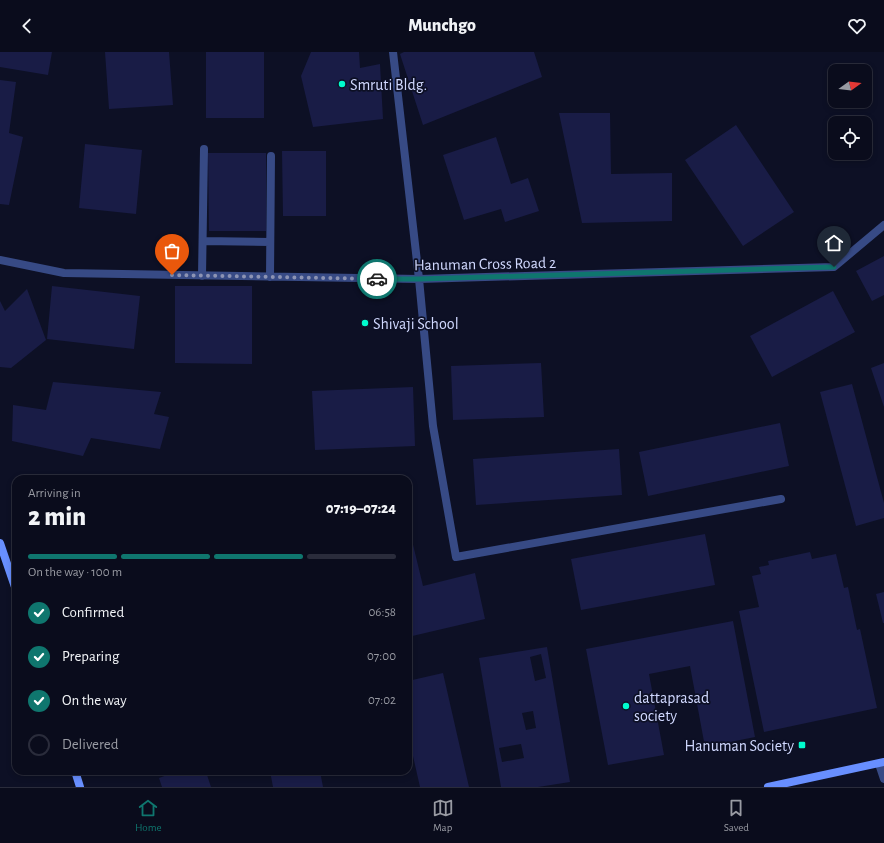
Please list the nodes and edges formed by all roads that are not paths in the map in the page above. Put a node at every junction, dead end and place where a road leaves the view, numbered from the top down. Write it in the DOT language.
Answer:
graph roads {
  1 [pos="393,52"];
  2 [pos="204,148"];
  3 [pos="271,156"];
  4 [pos="884,225"];
  5 [pos="203,242"];
  6 [pos="270,242"];
  7 [pos="0,260"];
  8 [pos="202,276"];
  9 [pos="270,277"];
  10 [pos="419,279"];
  11 [pos="781,499"];
  12 [pos="0,542"];
  13 [pos="12,578"];
  14 [pos="881,763"];
  15 [pos="76,775"];
  16 [pos="884,778"];
  17 [pos="80,787"];
  18 [pos="768,787"];
  1 -- 10 [label="street"];
  2 -- 5 [label="street"];
  3 -- 6 [label="street"];
  4 -- 10 [label="street, Hanuman Cross Road 2"];
  5 -- 6 [label="street"];
  5 -- 8 [label="street"];
  6 -- 9 [label="street"];
  7 -- 8 [label="street, Hanuman Cross Road 2"];
  8 -- 9 [label="street, Hanuman Cross Road 2"];
  9 -- 10 [label="street, Hanuman Cross Road 2"];
  10 -- 11 [label="street"];
  12 -- 13 [label="street"];
  14 -- 16 [label="street"];
  14 -- 18 [label="street"];
  15 -- 17 [label="street"];
}
